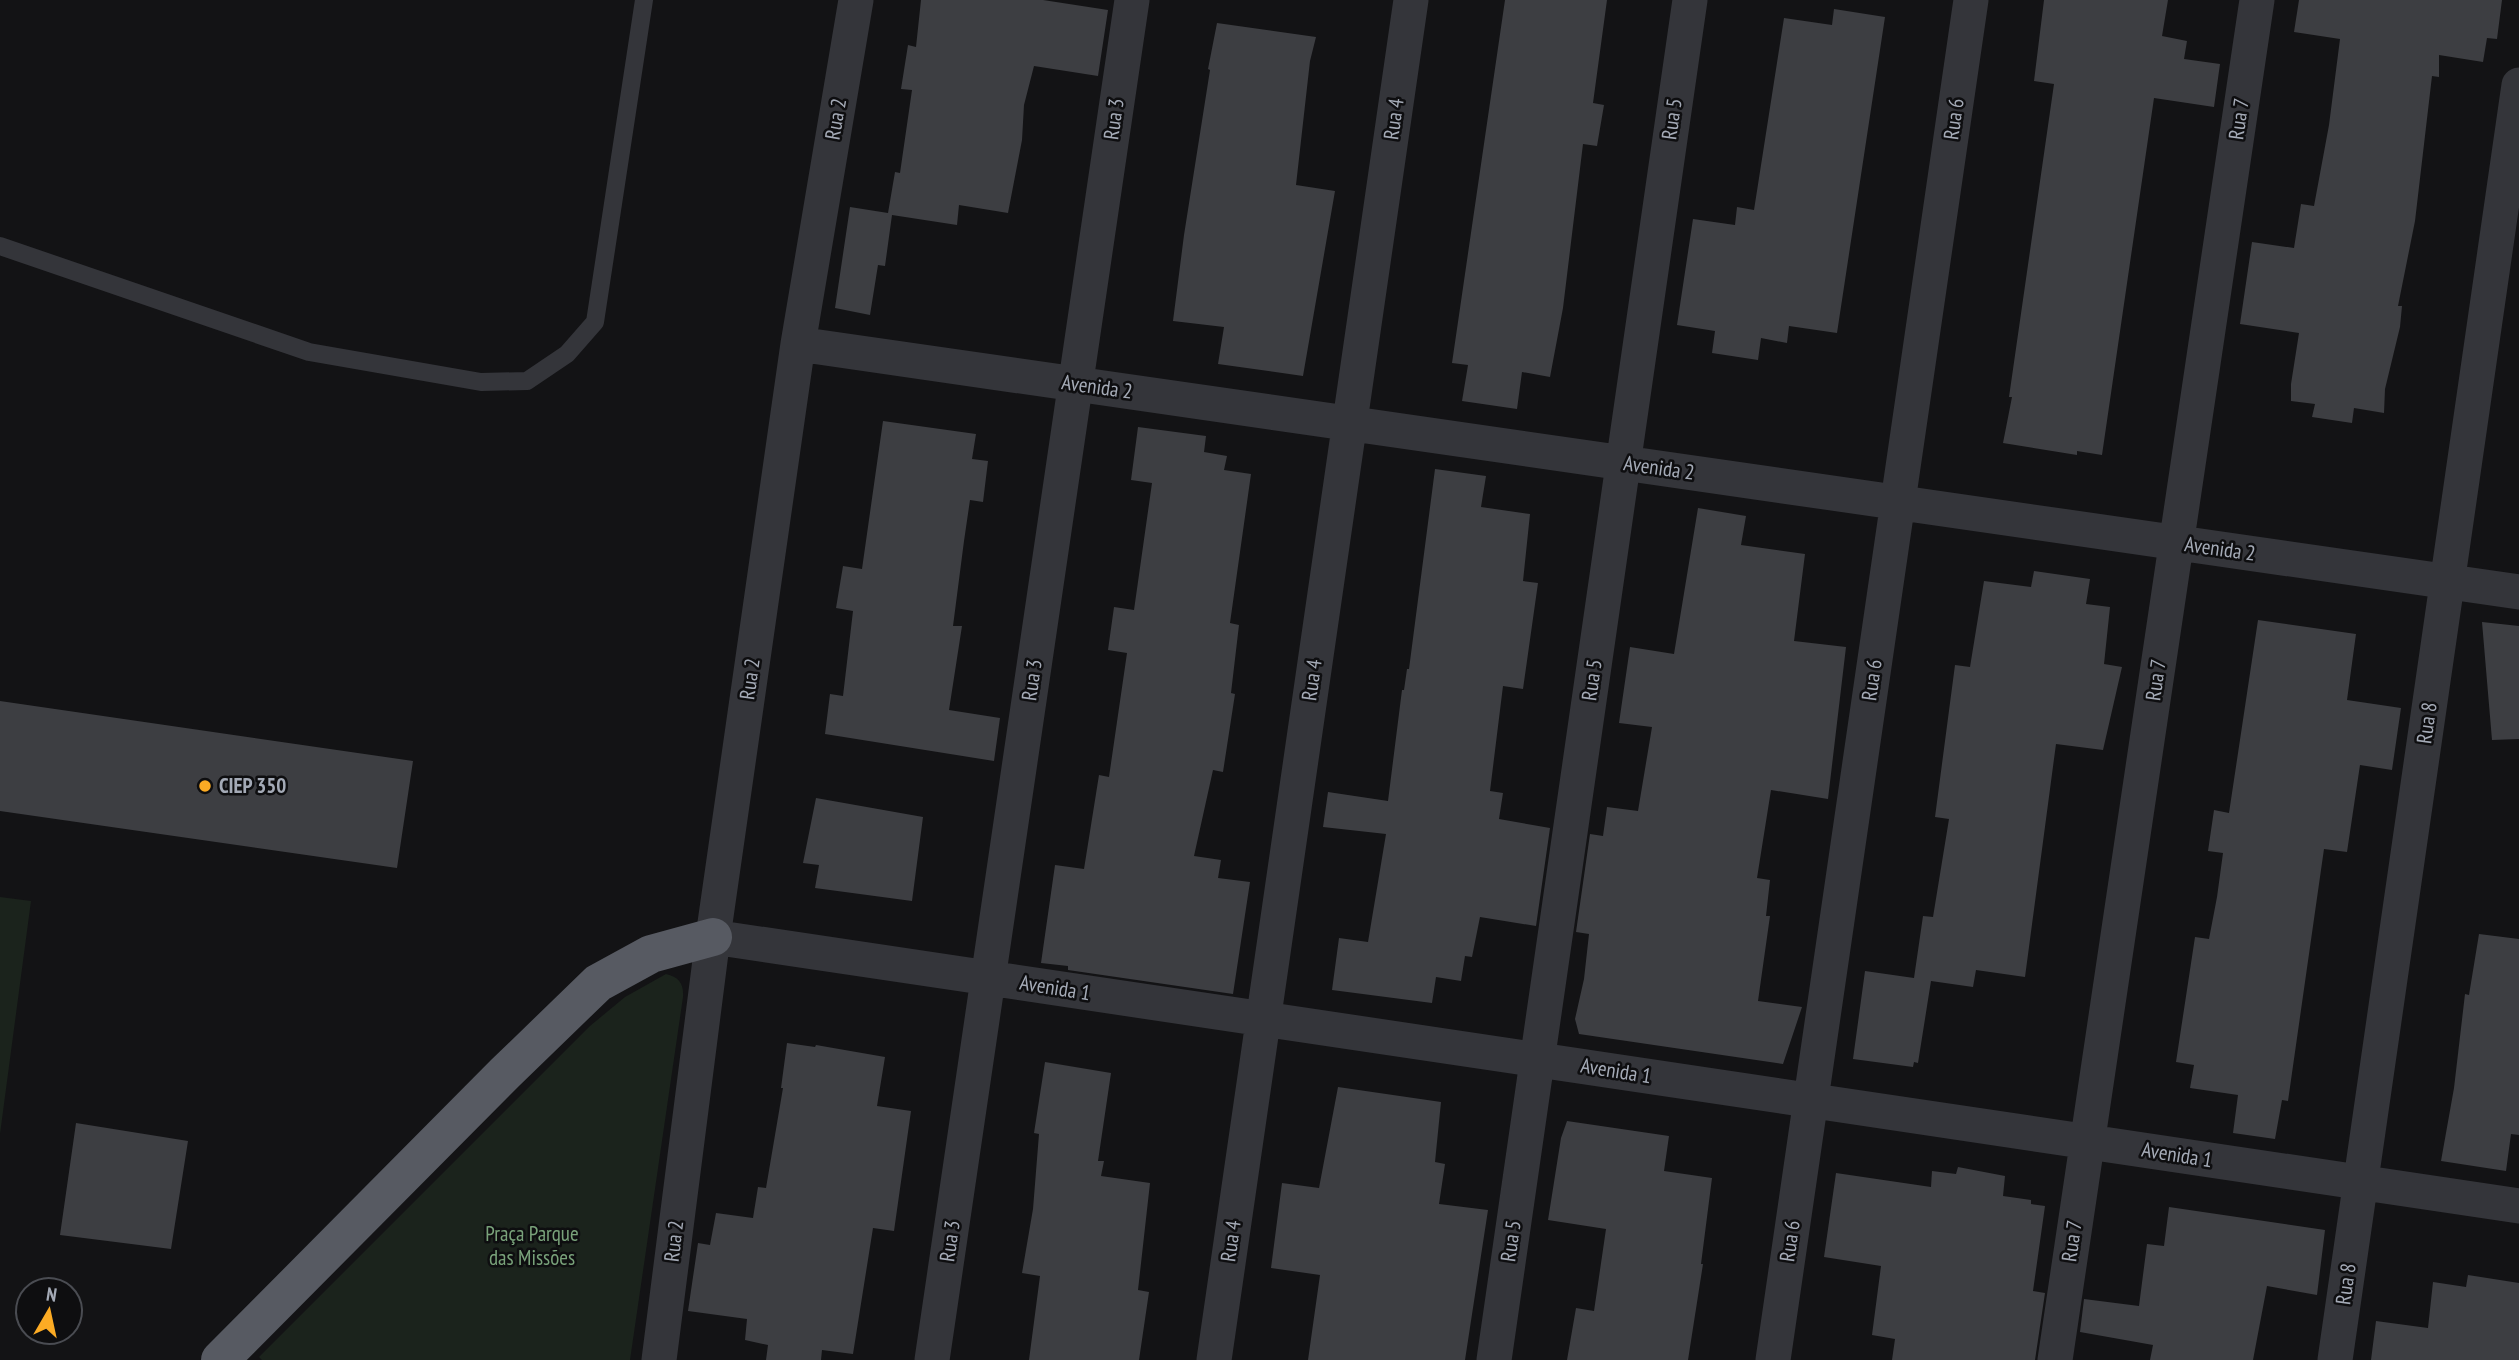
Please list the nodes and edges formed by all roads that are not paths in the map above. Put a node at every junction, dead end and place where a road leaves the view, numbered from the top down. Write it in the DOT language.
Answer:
graph roads {
  1 [pos="644,0"];
  2 [pos="856,0"];
  3 [pos="1132,0"];
  4 [pos="1411,0"];
  5 [pos="1689,0"];
  6 [pos="1971,0"];
  7 [pos="2257,0"];
  8 [pos="2519,85"];
  9 [pos="0,246"];
  10 [pos="798,344"];
  11 [pos="1075,384"];
  12 [pos="1349,423"];
  13 [pos="1623,463"];
  14 [pos="1898,503"];
  15 [pos="2176,543"];
  16 [pos="2447,582"];
  17 [pos="2519,592"];
  18 [pos="713,937"];
  19 [pos="988,978"];
  20 [pos="1263,1019"];
  21 [pos="1537,1060"];
  22 [pos="1811,1101"];
  23 [pos="2087,1142"];
  24 [pos="2360,1182"];
  25 [pos="2519,1206"];
  26 [pos="220,1360"];
  27 [pos="659,1360"];
  28 [pos="932,1360"];
  29 [pos="1214,1360"];
  30 [pos="1494,1360"];
  31 [pos="1773,1360"];
  32 [pos="2055,1360"];
  33 [pos="2334,1360"];
  1 -- 9 [label="lane"];
  2 -- 10 [label="street, Rua 2"];
  3 -- 11 [label="street, Rua 3"];
  4 -- 12 [label="street, Rua 4"];
  5 -- 13 [label="street, Rua 5"];
  6 -- 14 [label="street, Rua 6"];
  7 -- 15 [label="street, Rua 7"];
  8 -- 16 [label="street, Rua 8"];
  10 -- 11 [label="street, Avenida 2"];
  10 -- 18 [label="street, Rua 2"];
  11 -- 12 [label="street, Avenida 2"];
  11 -- 19 [label="street, Rua 3"];
  12 -- 13 [label="street, Avenida 2"];
  12 -- 20 [label="street, Rua 4"];
  13 -- 14 [label="street, Avenida 2"];
  13 -- 21 [label="street, Rua 5"];
  14 -- 15 [label="street, Avenida 2"];
  14 -- 22 [label="street, Rua 6"];
  15 -- 16 [label="street, Avenida 2"];
  15 -- 23 [label="street, Rua 7"];
  16 -- 17 [label="street, Avenida 2"];
  16 -- 24 [label="street, Rua 8"];
  18 -- 19 [label="street, Avenida 1"];
  18 -- 26 [label="highway"];
  18 -- 27 [label="street, Rua 2"];
  19 -- 20 [label="street, Avenida 1"];
  19 -- 28 [label="street, Rua 3"];
  20 -- 21 [label="street, Avenida 1"];
  20 -- 29 [label="street, Rua 4"];
  21 -- 22 [label="street, Avenida 1"];
  21 -- 30 [label="street, Rua 5"];
  22 -- 23 [label="street, Avenida 1"];
  22 -- 31 [label="street, Rua 6"];
  23 -- 24 [label="street, Avenida 1"];
  23 -- 32 [label="street, Rua 7"];
  24 -- 25 [label="street, Avenida 1"];
  24 -- 33 [label="street, Rua 8"];
}
